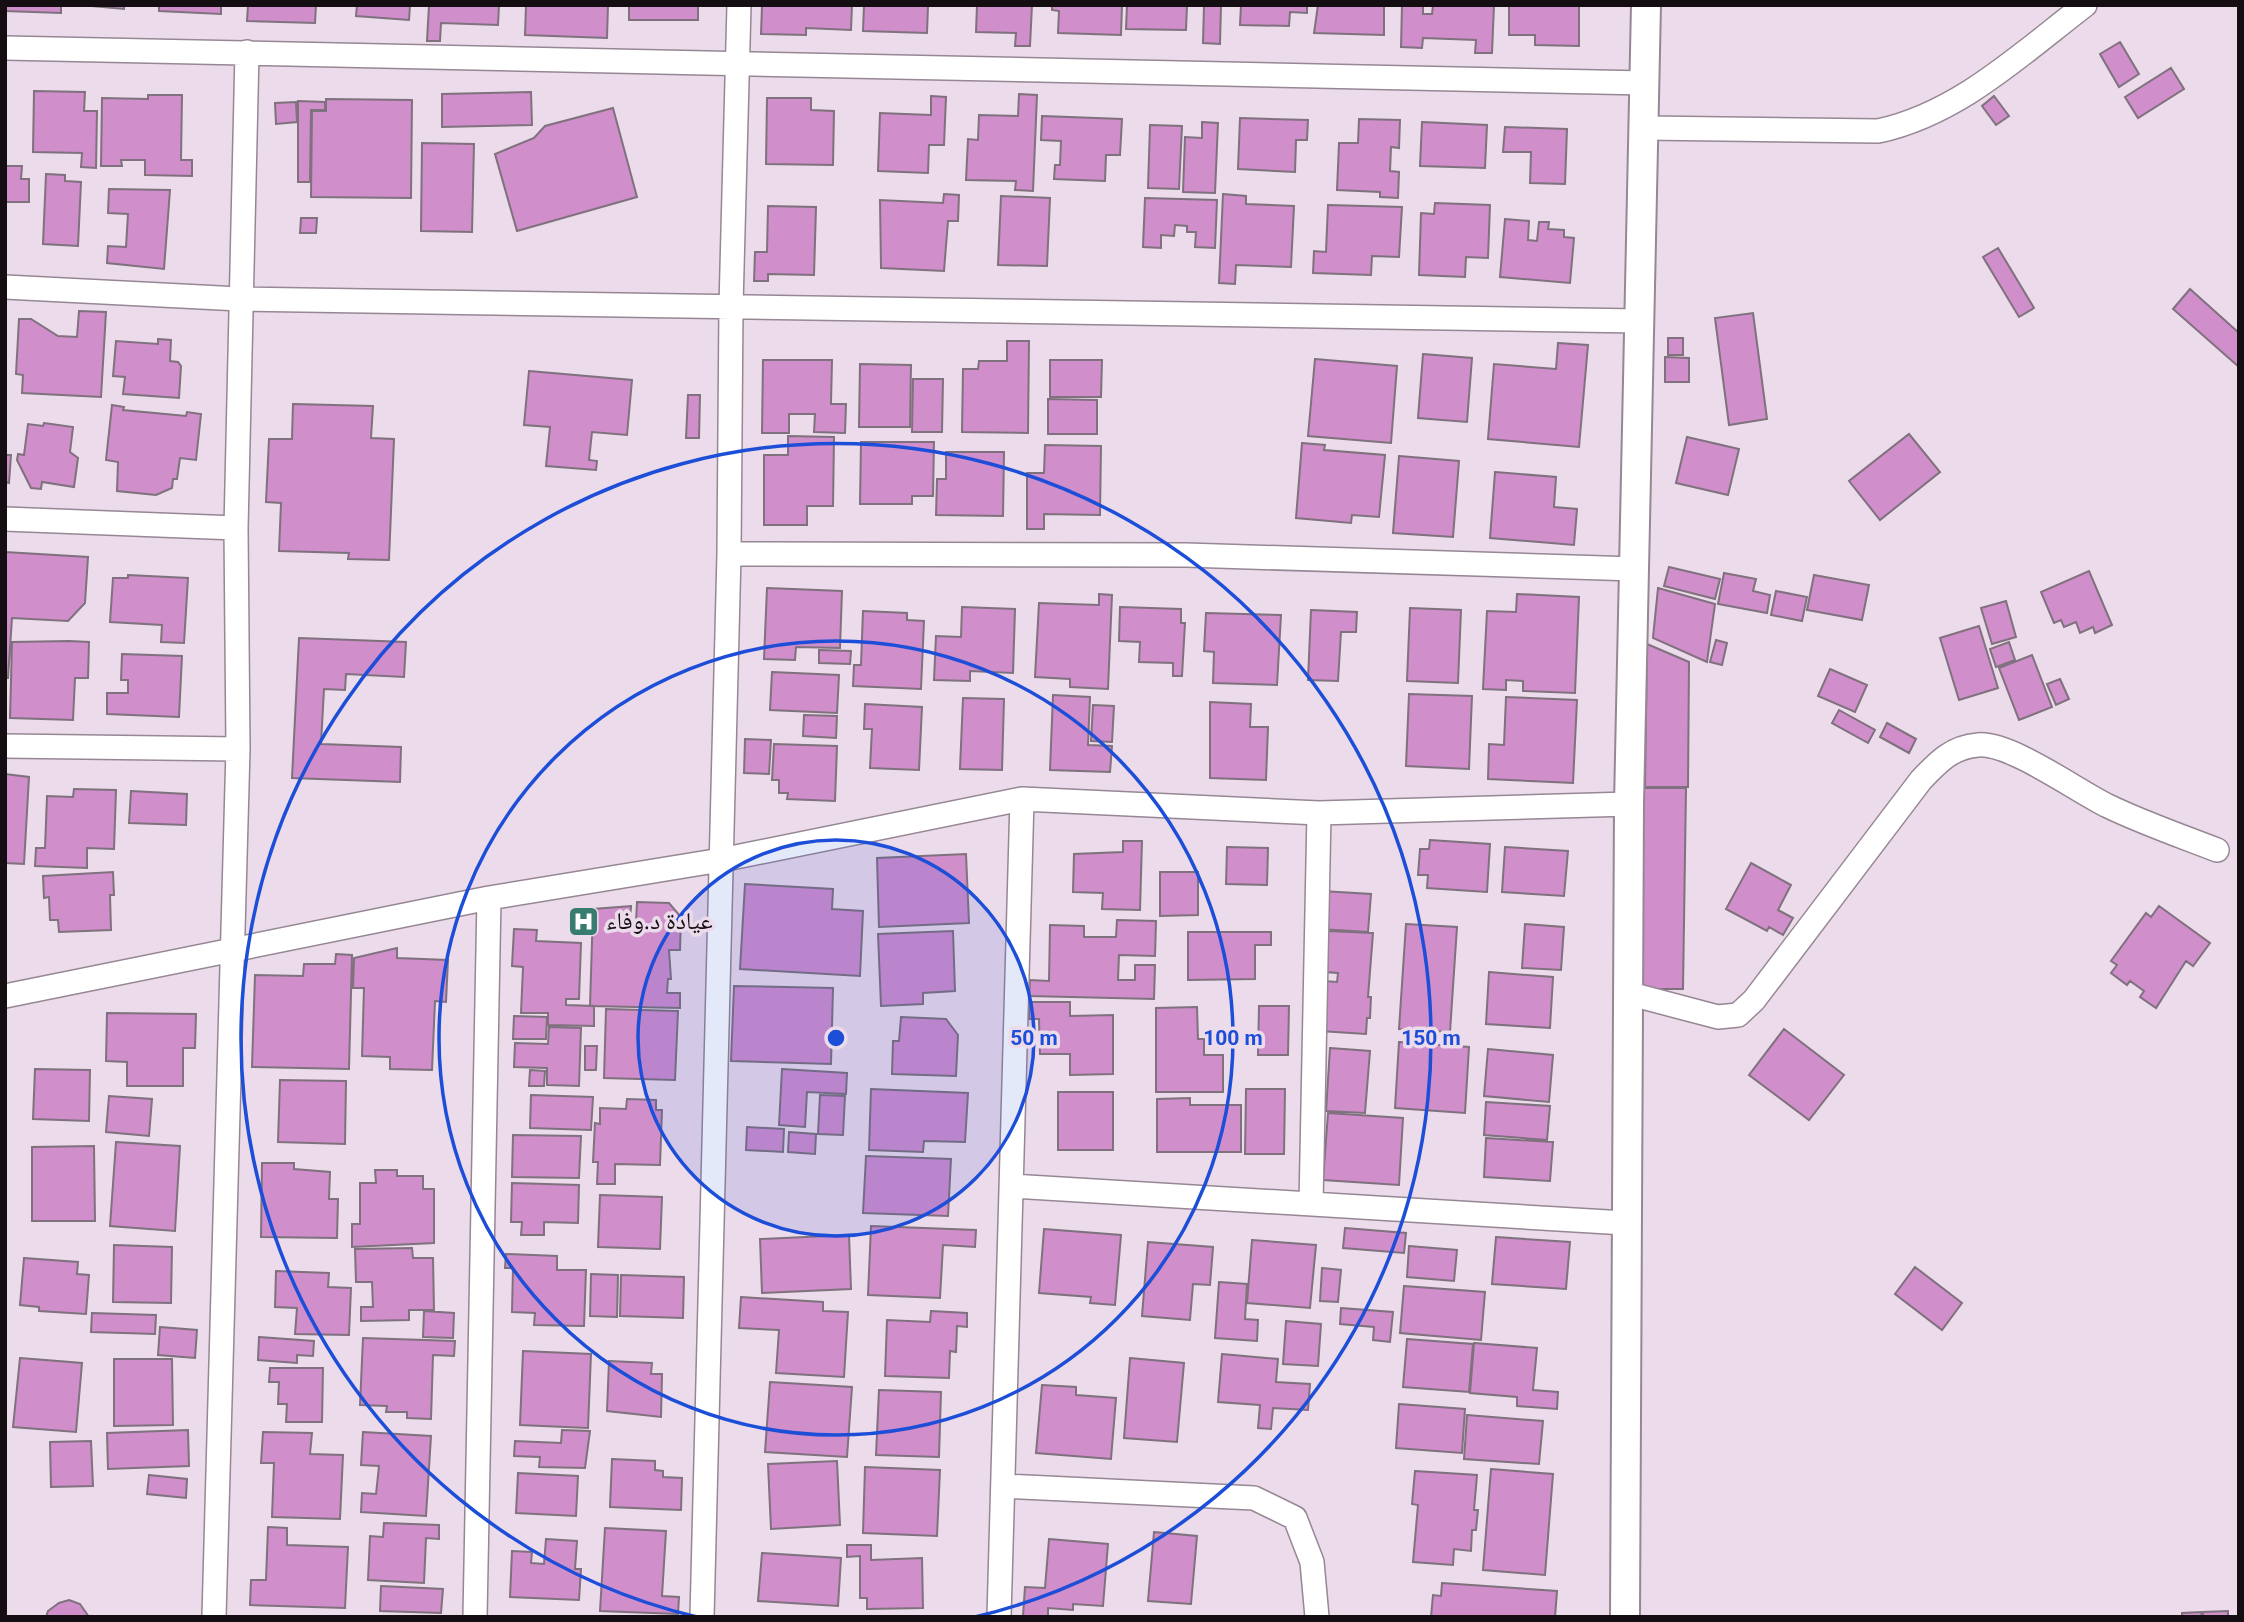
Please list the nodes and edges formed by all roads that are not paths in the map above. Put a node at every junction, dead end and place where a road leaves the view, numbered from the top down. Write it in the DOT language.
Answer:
graph roads {
  1 [pos="739,5"];
  2 [pos="1646,5"];
  3 [pos="2085,5"];
  4 [pos="5,48"];
  5 [pos="247,52"];
  6 [pos="740,63"];
  7 [pos="1646,83"];
  8 [pos="1645,128"];
  9 [pos="5,287"];
  10 [pos="240,299"];
  11 [pos="731,306"];
  12 [pos="1640,321"];
  13 [pos="5,519"];
  14 [pos="236,528"];
  15 [pos="729,554"];
  16 [pos="1635,569"];
  17 [pos="5,746"];
  18 [pos="238,749"];
  19 [pos="1022,799"];
  20 [pos="1629,804"];
  21 [pos="1319,813"];
  22 [pos="2217,850"];
  23 [pos="721,860"];
  24 [pos="489,898"];
  25 [pos="232,949"];
  26 [pos="1627,993"];
  27 [pos="5,996"];
  28 [pos="1012,1186"];
  29 [pos="1311,1204"];
  30 [pos="1625,1223"];
  31 [pos="1003,1486"];
  32 [pos="214,1617"];
  33 [pos="475,1617"];
  34 [pos="702,1617"];
  35 [pos="999,1617"];
  36 [pos="1317,1617"];
  37 [pos="1625,1617"];
  1 -- 6 [label="street"];
  2 -- 7 [label="street"];
  3 -- 8 [label="street"];
  4 -- 5 [label="street"];
  5 -- 6 [label="street"];
  5 -- 10 [label="street"];
  6 -- 7 [label="street"];
  6 -- 11 [label="street"];
  7 -- 8 [label="street"];
  8 -- 12 [label="street"];
  9 -- 10 [label="street"];
  10 -- 11 [label="street"];
  10 -- 14 [label="street"];
  11 -- 12 [label="street"];
  11 -- 15 [label="street"];
  12 -- 16 [label="street"];
  13 -- 14 [label="street"];
  14 -- 18 [label="street"];
  15 -- 16 [label="street"];
  15 -- 23 [label="street"];
  16 -- 20 [label="street"];
  17 -- 18 [label="street"];
  18 -- 25 [label="street"];
  19 -- 21 [label="street"];
  19 -- 23 [label="street"];
  19 -- 28 [label="street"];
  20 -- 21 [label="street"];
  20 -- 26 [label="street"];
  21 -- 29 [label="street"];
  22 -- 26 [label="street"];
  23 -- 24 [label="street"];
  23 -- 34 [label="street"];
  24 -- 25 [label="street"];
  24 -- 33 [label="street"];
  25 -- 27 [label="street"];
  25 -- 32 [label="street"];
  26 -- 30 [label="street"];
  28 -- 29 [label="street"];
  28 -- 31 [label="street"];
  29 -- 30 [label="street"];
  30 -- 37 [label="street"];
  31 -- 35 [label="street"];
  31 -- 36 [label="street"];
}
